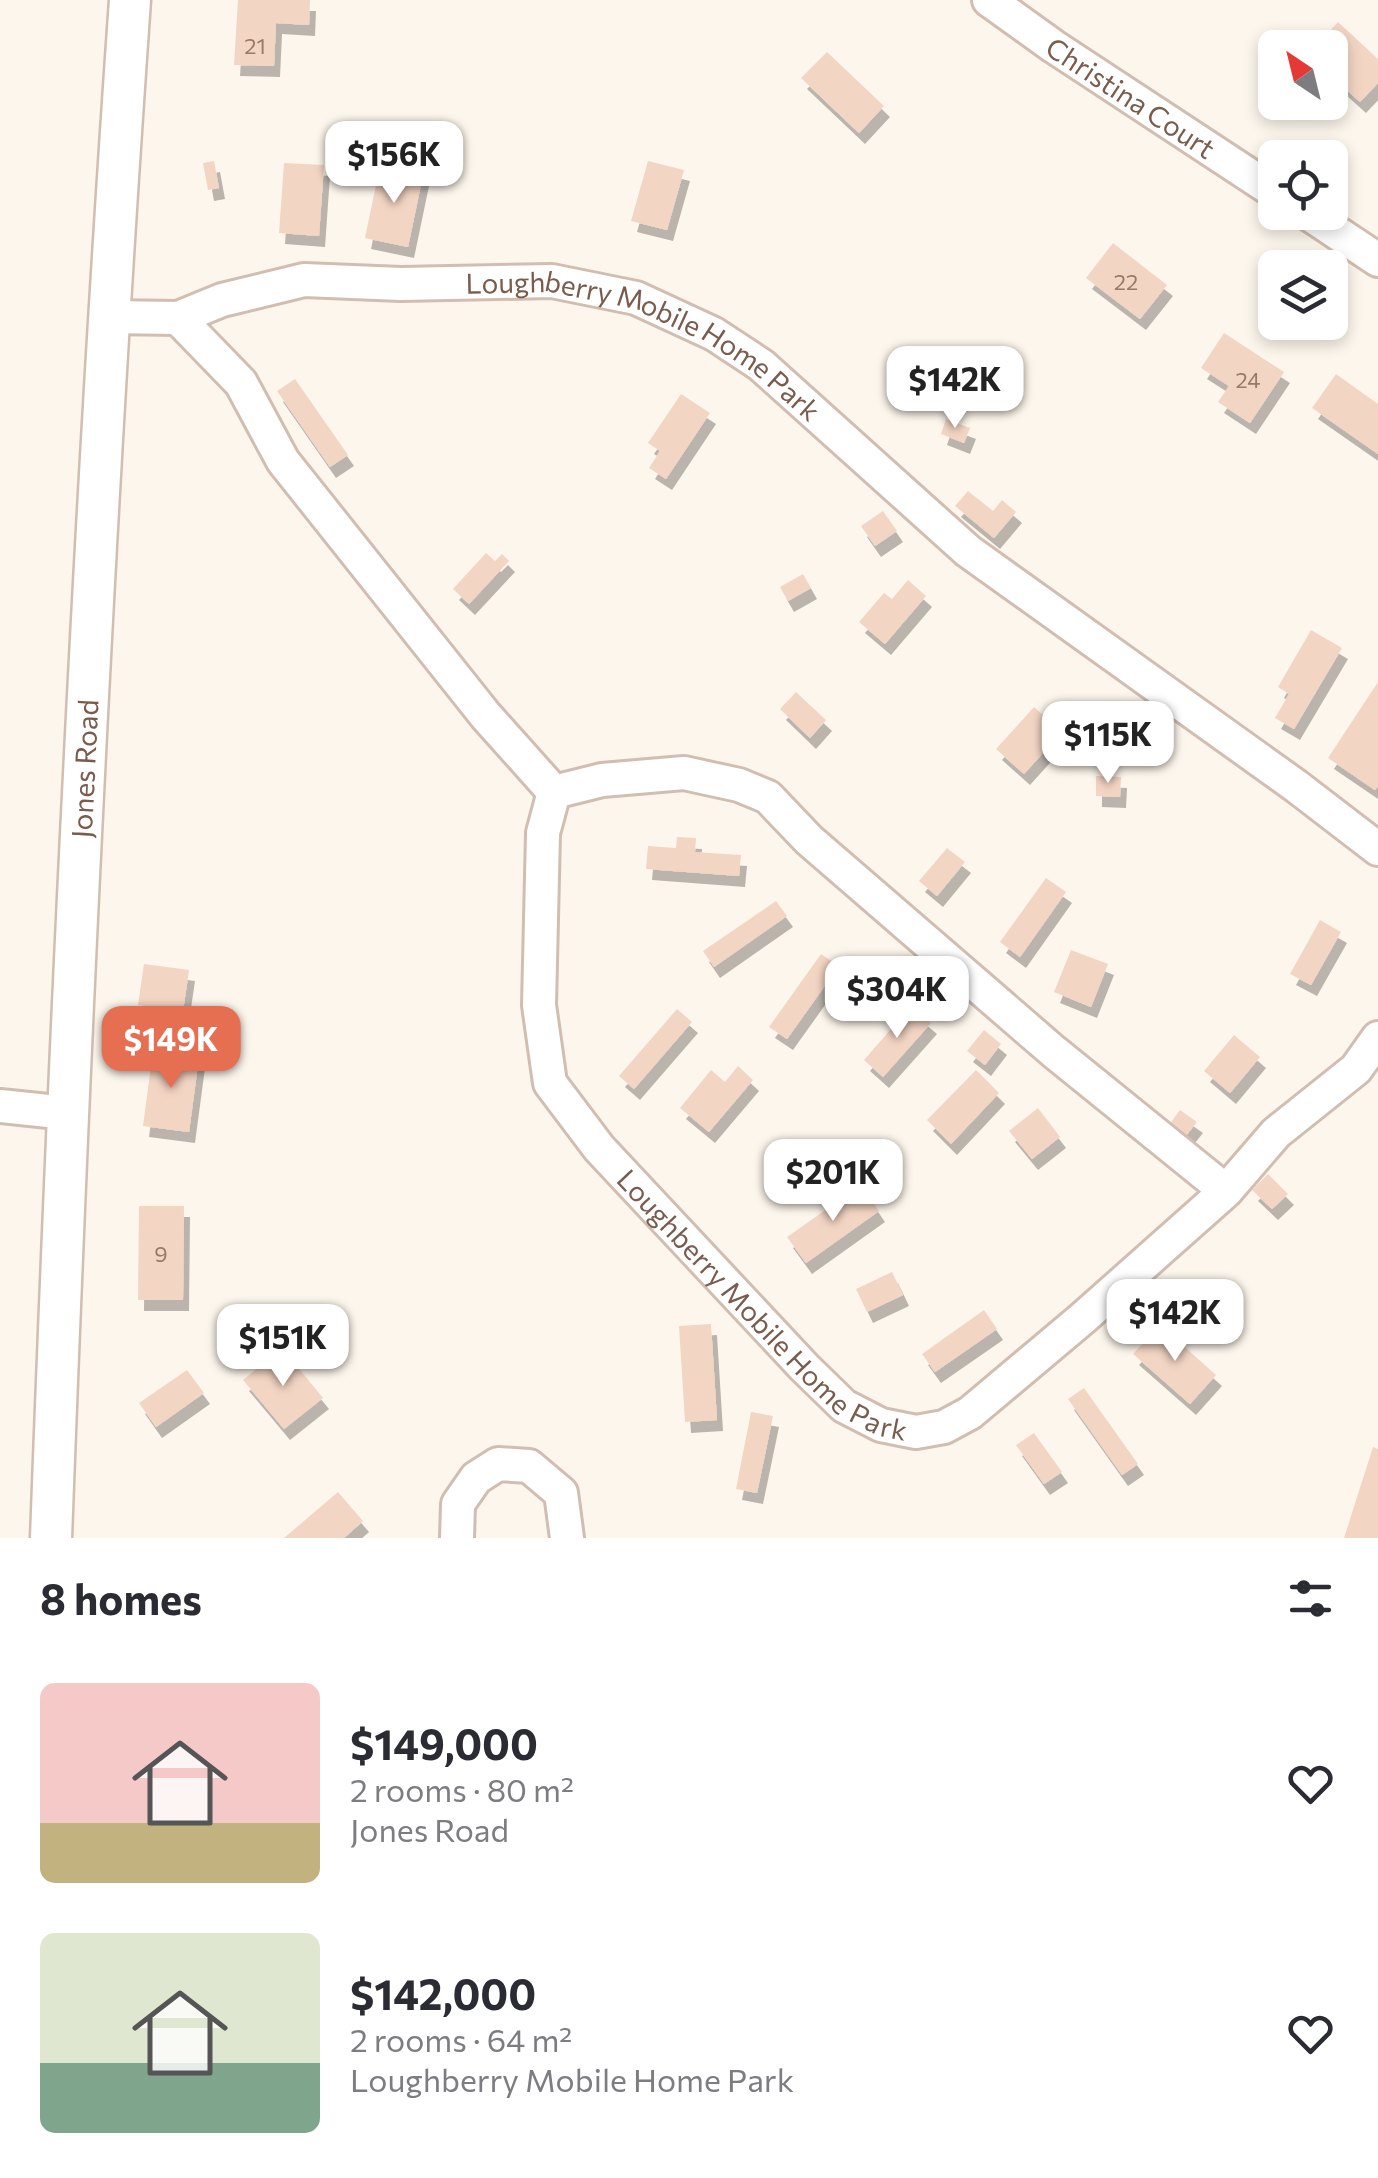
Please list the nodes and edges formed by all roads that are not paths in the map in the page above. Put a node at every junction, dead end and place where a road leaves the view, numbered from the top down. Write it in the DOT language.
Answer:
graph roads {
  1 [pos="130,0"];
  2 [pos="989,0"];
  3 [pos="1258,181"];
  4 [pos="1333,230"];
  5 [pos="1378,260"];
  6 [pos="108,317"];
  7 [pos="178,318"];
  8 [pos="554,792"];
  9 [pos="1378,849"];
  10 [pos="1378,1038"];
  11 [pos="0,1106"];
  12 [pos="67,1113"];
  13 [pos="1226,1190"];
  14 [pos="52,1538"];
  15 [pos="457,1538"];
  16 [pos="567,1538"];
  1 -- 6 [label="street, Jones Road"];
  2 -- 3 [label="street, Christina Court"];
  4 -- 5 [label="street"];
  6 -- 7 [label="street, Loughberry Mobile Home Park"];
  6 -- 12 [label="street, Jones Road"];
  7 -- 8 [label="street"];
  7 -- 9 [label="street, Loughberry Mobile Home Park"];
  8 -- 13 [label="street"];
  8 -- 13 [label="street, Loughberry Mobile Home Park"];
  10 -- 13 [label="street, Loughberry Mobile Home Park"];
  11 -- 12 [label="street"];
  12 -- 14 [label="street, Jones Road"];
  15 -- 16 [label="street"];
}
